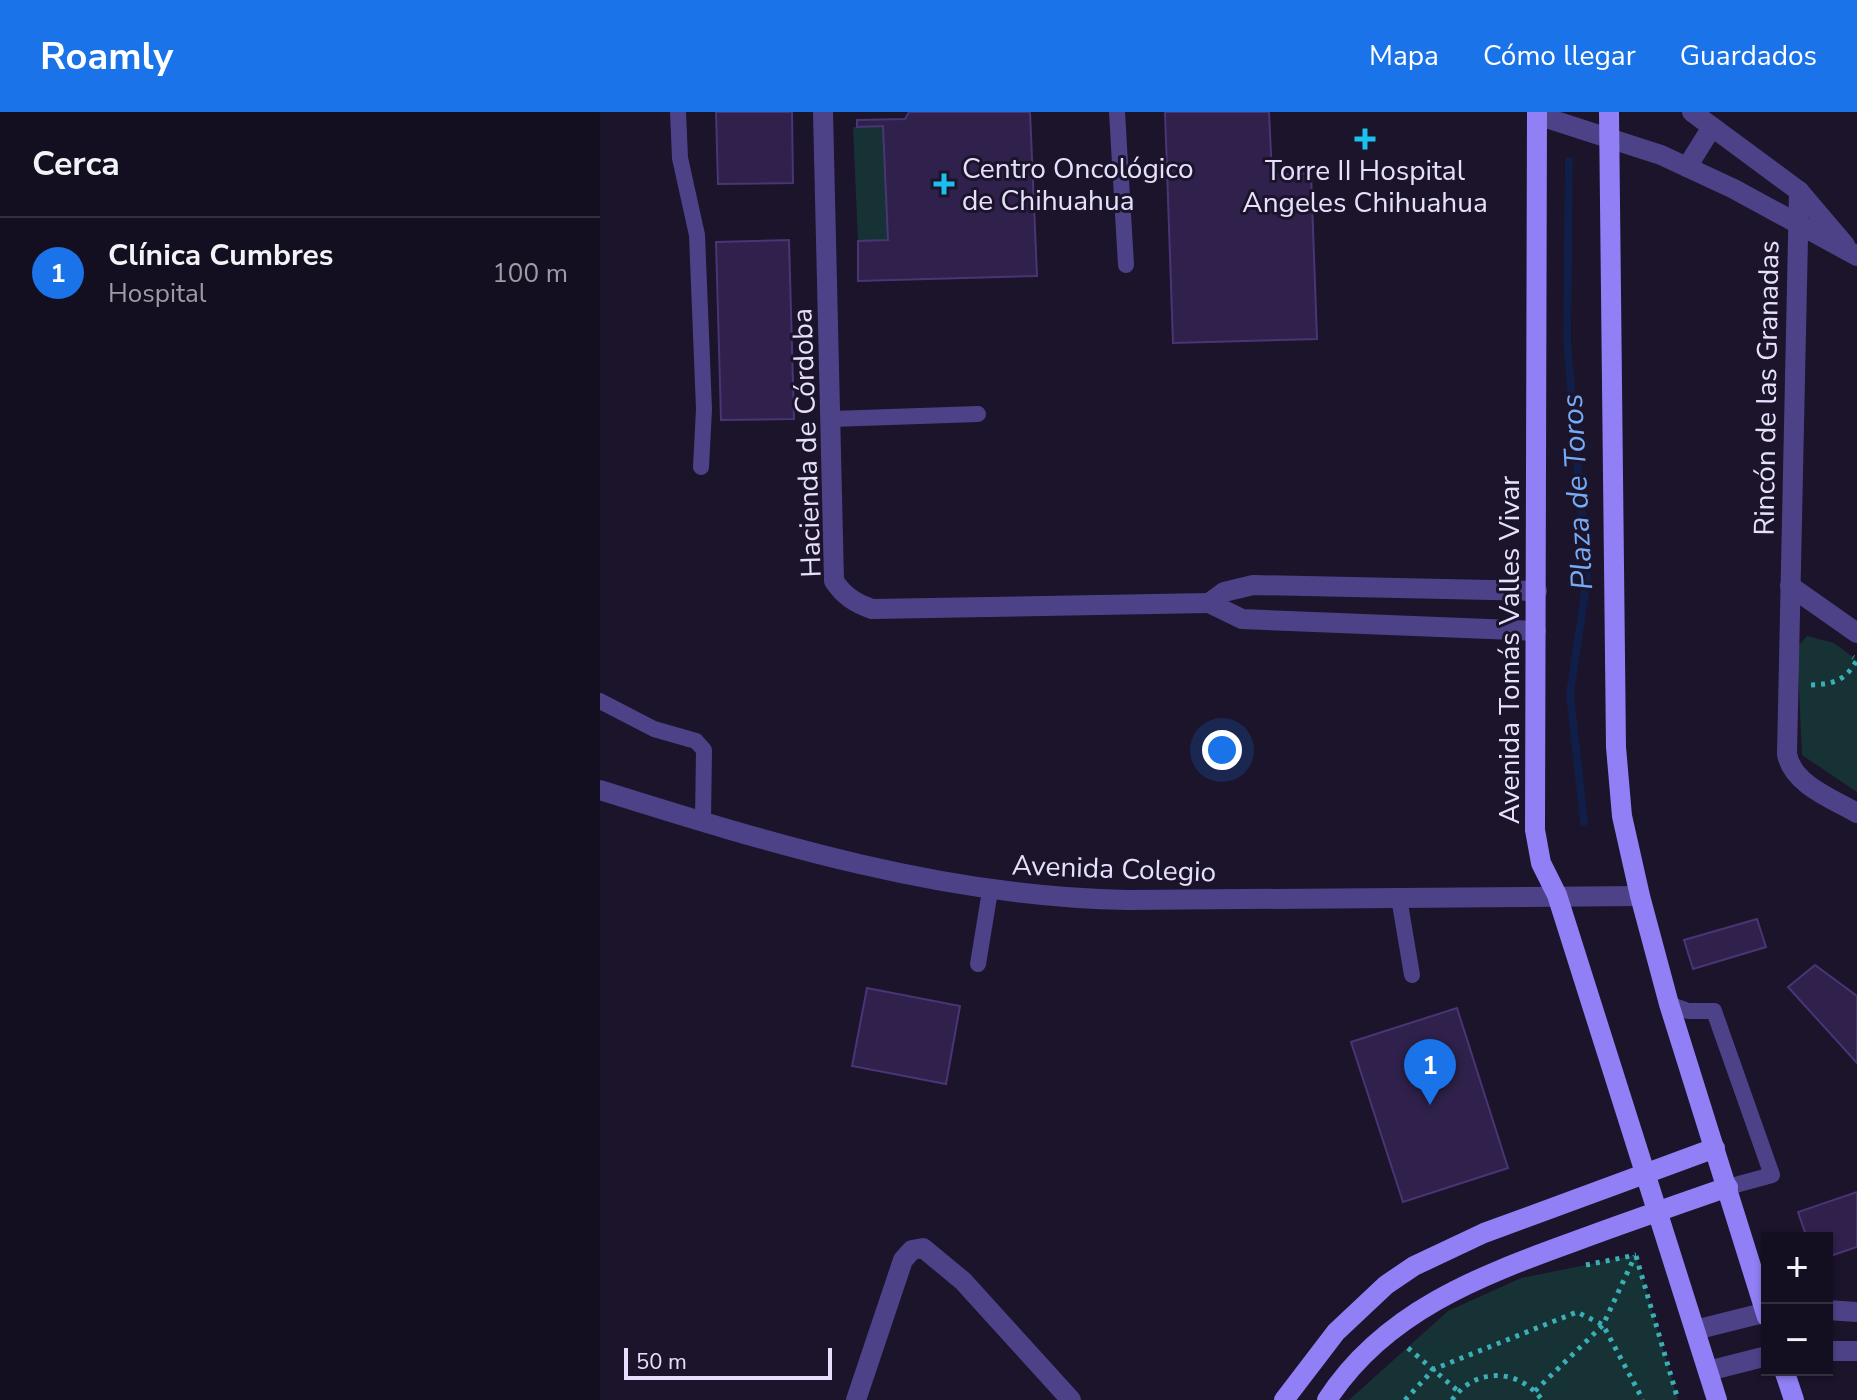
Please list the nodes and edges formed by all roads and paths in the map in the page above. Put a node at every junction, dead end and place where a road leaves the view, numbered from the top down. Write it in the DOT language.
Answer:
graph roads {
  1 [pos="678,112"];
  2 [pos="823,112"];
  3 [pos="1117,112"];
  4 [pos="1609,112"];
  5 [pos="1692,112"];
  6 [pos="1537,114"];
  7 [pos="1712,127"];
  8 [pos="1610,136"];
  9 [pos="1687,167"];
  10 [pos="1799,191"];
  11 [pos="1798,222"];
  12 [pos="1852,252"];
  13 [pos="1126,265"];
  14 [pos="978,414"];
  15 [pos="832,419"];
  16 [pos="701,467"];
  17 [pos="1790,586"];
  18 [pos="1537,591"];
  19 [pos="1209,603"];
  20 [pos="1536,631"];
  21 [pos="1857,633"];
  22 [pos="1846,651"];
  23 [pos="1798,685"];
  24 [pos="600,701"];
  25 [pos="600,790"];
  26 [pos="1857,813"];
  27 [pos="703,820"];
  28 [pos="990,891"];
  29 [pos="1557,895"];
  30 [pos="1640,896"];
  31 [pos="1399,898"];
  32 [pos="978,964"];
  33 [pos="1412,975"];
  34 [pos="1669,1004"];
  35 [pos="1715,1148"];
  36 [pos="1645,1174"];
  37 [pos="1728,1187"];
  38 [pos="1657,1211"];
  39 [pos="1636,1255"];
  40 [pos="1578,1266"];
  41 [pos="1764,1304"];
  42 [pos="1833,1310"];
  43 [pos="1857,1312"];
  44 [pos="1761,1315"];
  45 [pos="1603,1325"];
  46 [pos="1695,1330"];
  47 [pos="1417,1338"];
  48 [pos="1407,1347"];
  49 [pos="1833,1351"];
  50 [pos="1857,1351"];
  51 [pos="1396,1356"];
  52 [pos="1761,1358"];
  53 [pos="1434,1369"];
  54 [pos="1708,1371"];
  55 [pos="1786,1376"];
  56 [pos="1458,1391"];
  57 [pos="1535,1391"];
  58 [pos="856,1400"];
  59 [pos="1071,1400"];
  60 [pos="1284,1400"];
  61 [pos="1327,1400"];
  62 [pos="1405,1400"];
  63 [pos="1452,1400"];
  64 [pos="1542,1400"];
  65 [pos="1643,1400"];
  66 [pos="1678,1400"];
  67 [pos="1717,1400"];
  68 [pos="1794,1400"];
  1 -- 16 [label="lane"];
  2 -- 15 [label="street, Hacienda de Córdoba"];
  3 -- 13 [label="lane"];
  4 -- 8 [label="main road"];
  5 -- 7 [label="street"];
  6 -- 8 [label="street"];
  6 -- 18 [label="main road, Avenida Tomás Valles Vivar"];
  7 -- 9 [label="street"];
  7 -- 10 [label="street"];
  8 -- 9 [label="street"];
  8 -- 30 [label="main road"];
  9 -- 11 [label="street"];
  10 -- 11 [label="street, Rincón de las Granadas"];
  10 -- 12 [label="street"];
  11 -- 12 [label="street"];
  11 -- 17 [label="street, Rincón de las Granadas"];
  14 -- 15 [label="lane"];
  15 -- 19 [label="street, Hacienda de Córdoba"];
  17 -- 21 [label="street"];
  17 -- 26 [label="street, Rincón de las Granadas"];
  18 -- 19 [label="street, Hacienda de Córdoba"];
  18 -- 20 [label="main road, Avenida Tomás Valles Vivar"];
  19 -- 20 [label="street, Hacienda de Córdoba"];
  20 -- 29 [label="main road, Avenida Tomás Valles Vivar"];
  22 -- 23 [label="path"];
  24 -- 27 [label="lane"];
  25 -- 27 [label="street, Avenida Colegio"];
  27 -- 28 [label="street, Avenida Colegio"];
  28 -- 31 [label="street, Avenida Colegio"];
  28 -- 32 [label="lane"];
  29 -- 30 [label="street, Avenida Colegio"];
  29 -- 31 [label="street, Avenida Colegio"];
  29 -- 36 [label="main road, Avenida Tomás Valles Vivar"];
  30 -- 34 [label="main road"];
  31 -- 33 [label="lane"];
  34 -- 35 [label="main road"];
  34 -- 37 [label="lane"];
  35 -- 36 [label="main road"];
  35 -- 37 [label="main road"];
  36 -- 38 [label="main road, Avenida Tomás Valles Vivar"];
  36 -- 60 [label="main road"];
  37 -- 38 [label="main road"];
  37 -- 41 [label="main road"];
  38 -- 46 [label="main road, Avenida Tomás Valles Vivar"];
  38 -- 61 [label="main road"];
  39 -- 40 [label="path"];
  39 -- 45 [label="path"];
  39 -- 66 [label="path"];
  42 -- 43 [label="street"];
  44 -- 46 [label="street"];
  45 -- 53 [label="path"];
  45 -- 57 [label="path"];
  45 -- 65 [label="path"];
  46 -- 54 [label="main road, Avenida Tomás Valles Vivar"];
  47 -- 48 [label="path"];
  48 -- 51 [label="path"];
  48 -- 53 [label="path"];
  49 -- 50 [label="street"];
  52 -- 54 [label="street"];
  53 -- 56 [label="path"];
  53 -- 62 [label="path"];
  54 -- 67 [label="main road, Avenida Tomás Valles Vivar"];
  55 -- 68 [label="main road"];
  56 -- 57 [label="path"];
  56 -- 63 [label="path"];
  57 -- 64 [label="path"];
  58 -- 59 [label="street"];
}
